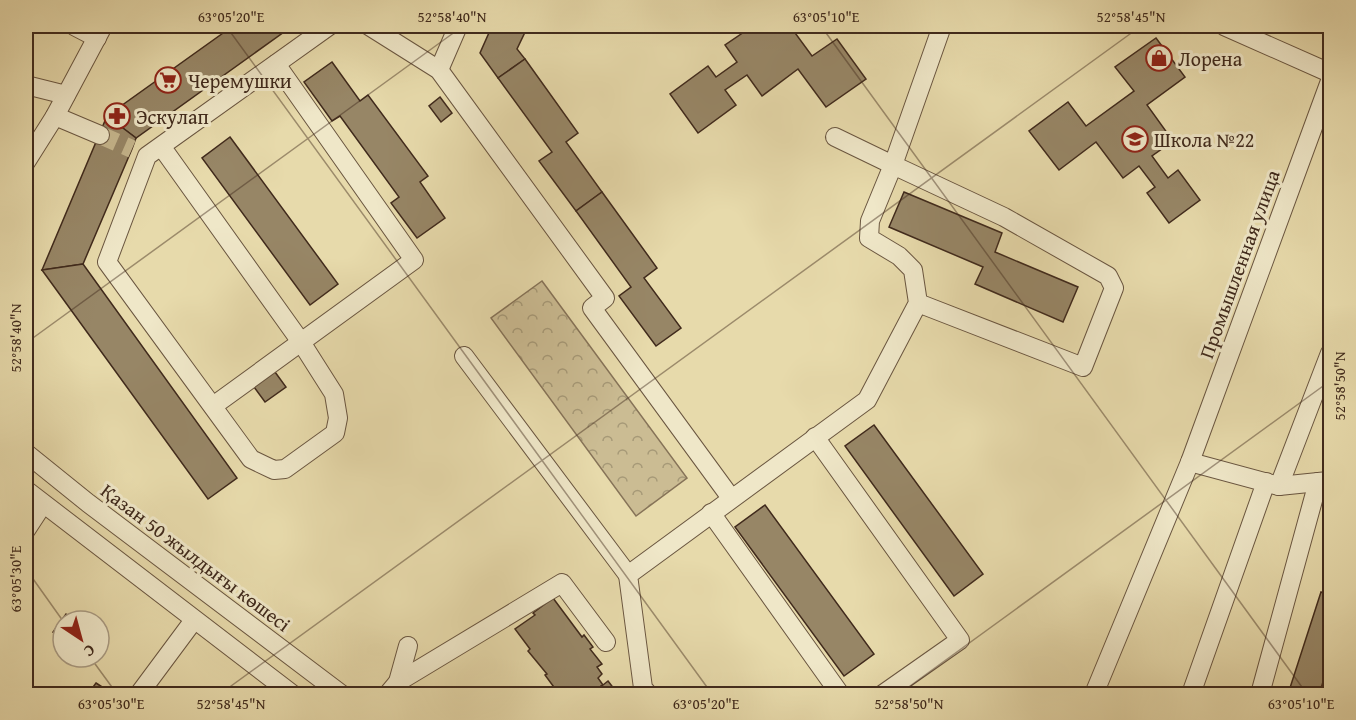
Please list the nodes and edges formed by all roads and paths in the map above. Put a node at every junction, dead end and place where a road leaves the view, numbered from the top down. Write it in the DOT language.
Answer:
graph roads {
  1 [pos="74,26"];
  2 [pos="328,26"];
  3 [pos="369,26"];
  4 [pos="458,26"];
  5 [pos="942,26"];
  6 [pos="1224,26"];
  7 [pos="100,32"];
  8 [pos="276,64"];
  9 [pos="439,70"];
  10 [pos="1330,73"];
  11 [pos="1330,81"];
  12 [pos="26,85"];
  13 [pos="66,95"];
  14 [pos="55,116"];
  15 [pos="100,135"];
  16 [pos="836,137"];
  17 [pos="146,150"];
  18 [pos="26,162"];
  19 [pos="893,165"];
  20 [pos="918,303"];
  21 [pos="301,342"];
  22 [pos="1330,353"];
  23 [pos="464,356"];
  24 [pos="213,406"];
  25 [pos="815,437"];
  26 [pos="26,453"];
  27 [pos="1190,462"];
  28 [pos="1324,481"];
  29 [pos="1272,484"];
  30 [pos="26,490"];
  31 [pos="731,498"];
  32 [pos="88,503"];
  33 [pos="44,504"];
  34 [pos="711,513"];
  35 [pos="72,524"];
  36 [pos="26,530"];
  37 [pos="628,575"];
  38 [pos="194,621"];
  39 [pos="606,642"];
  40 [pos="408,646"];
  41 [pos="393,688"];
  42 [pos="140,694"];
  43 [pos="292,694"];
  44 [pos="341,694"];
  45 [pos="648,694"];
  46 [pos="840,694"];
  47 [pos="883,694"];
  48 [pos="1094,694"];
  49 [pos="1191,694"];
  50 [pos="1260,694"];
  1 -- 7 [label="street"];
  2 -- 8 [label="street"];
  3 -- 9 [label="street"];
  4 -- 9 [label="street"];
  5 -- 19 [label="street"];
  6 -- 10 [label="street"];
  7 -- 13 [label="street"];
  8 -- 17 [label="street"];
  8 -- 21 [label="street"];
  9 -- 31 [label="street"];
  11 -- 27 [label="street, Промышленная улица"];
  12 -- 13 [label="street"];
  13 -- 14 [label="street"];
  14 -- 15 [label="street"];
  14 -- 18 [label="street"];
  16 -- 19 [label="street"];
  17 -- 21 [label="street"];
  17 -- 24 [label="street"];
  19 -- 20 [label="street"];
  19 -- 20 [label="street"];
  20 -- 25 [label="street"];
  21 -- 24 [label="street"];
  21 -- 24 [label="street"];
  22 -- 29 [label="street"];
  23 -- 37 [label="street"];
  25 -- 31 [label="street"];
  25 -- 47 [label="street"];
  26 -- 32 [label="street, Қазан 50 жылдығы көшесі"];
  27 -- 29 [label="street"];
  27 -- 48 [label="street, Промышленная улица"];
  28 -- 29 [label="street"];
  28 -- 50 [label="street"];
  29 -- 49 [label="street"];
  30 -- 33 [label="street"];
  31 -- 34 [label="street"];
  32 -- 35 [label="street"];
  32 -- 44 [label="street, Қазан 50 жылдығы көшесі"];
  33 -- 35 [label="street"];
  33 -- 36 [label="street"];
  34 -- 37 [label="street"];
  34 -- 46 [label="street"];
  35 -- 38 [label="street"];
  37 -- 45 [label="street"];
  38 -- 42 [label="street"];
  38 -- 43 [label="street"];
  39 -- 41 [label="street"];
  40 -- 41 [label="street"];
}
